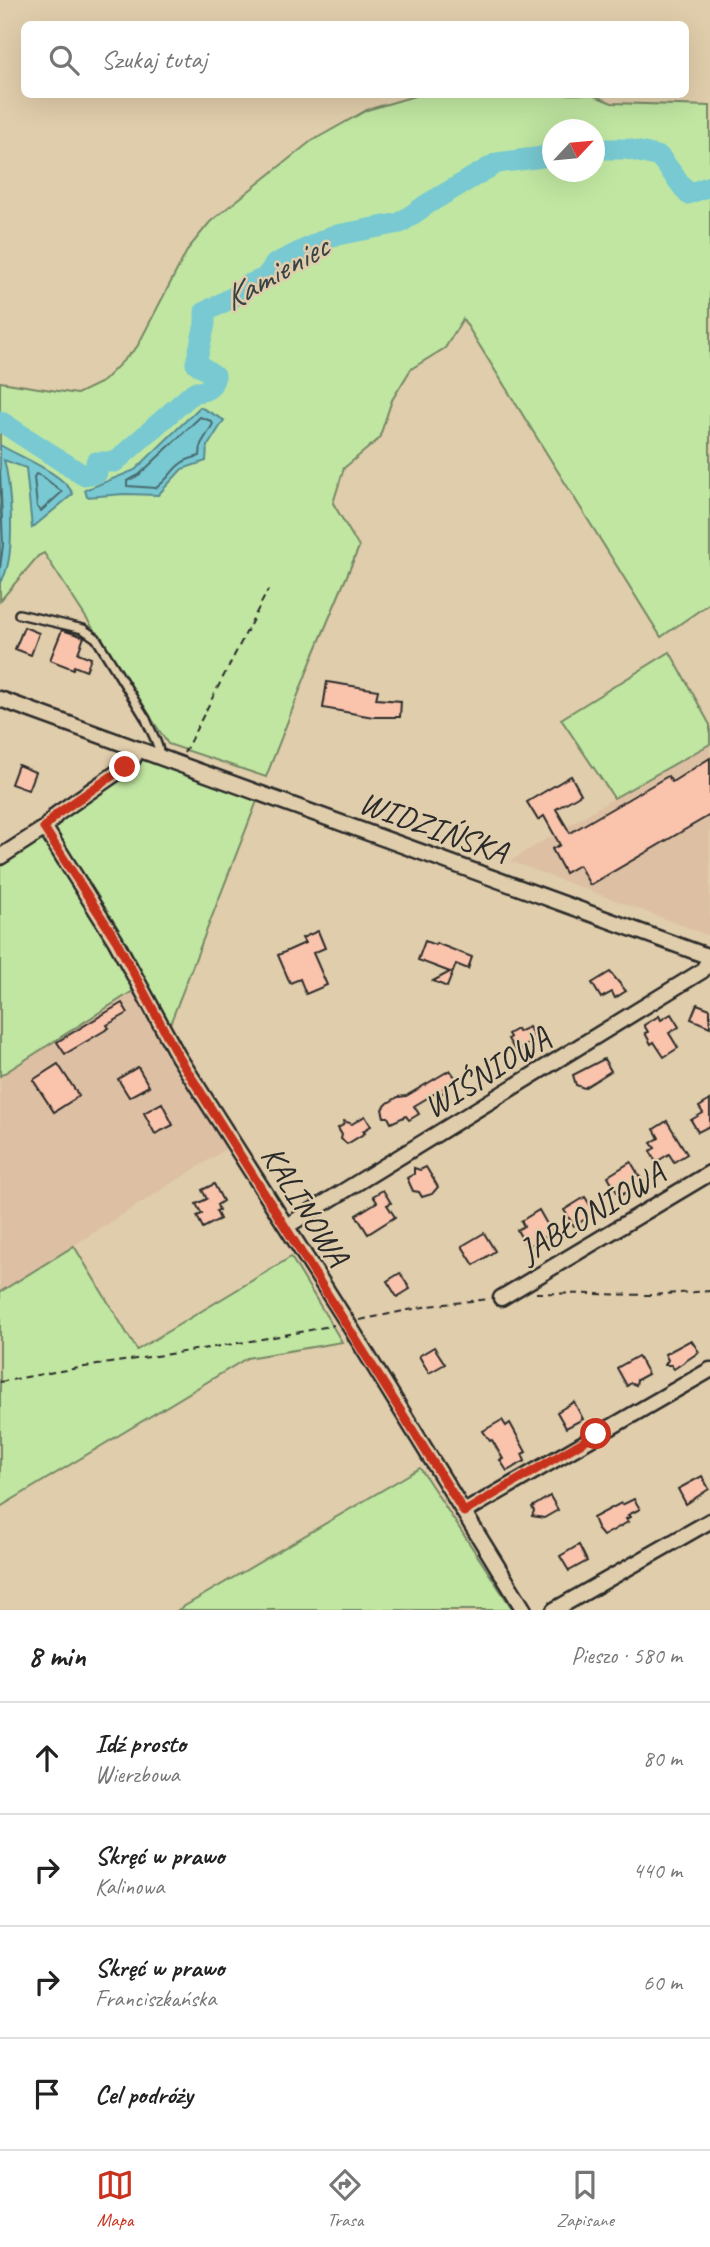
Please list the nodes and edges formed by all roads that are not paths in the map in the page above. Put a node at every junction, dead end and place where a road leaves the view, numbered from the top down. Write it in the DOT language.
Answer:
graph roads {
  1 [pos="19,614"];
  2 [pos="0,698"];
  3 [pos="138,749"];
  4 [pos="160,757"];
  5 [pos="44,828"];
  6 [pos="0,857"];
  7 [pos="710,958"];
  8 [pos="710,1172"];
  9 [pos="287,1226"];
  10 [pos="501,1298"];
  11 [pos="710,1370"];
  12 [pos="464,1512"];
  13 [pos="710,1521"];
  14 [pos="524,1610"];
  15 [pos="554,1610"];
  1 -- 4 [label="lane"];
  2 -- 3 [label="street, WIDZIŃSKA"];
  3 -- 4 [label="street, WIDZIŃSKA"];
  3 -- 5 [label="street"];
  4 -- 7 [label="street, WIDZIŃSKA"];
  5 -- 6 [label="street"];
  5 -- 9 [label="street, KALINOWA"];
  7 -- 9 [label="street, WIŚNIOWA"];
  8 -- 10 [label="street, JABŁONIOWA"];
  9 -- 12 [label="street, KALINOWA"];
  11 -- 12 [label="street"];
  12 -- 14 [label="street, KALINOWA"];
  13 -- 15 [label="street"];
}
